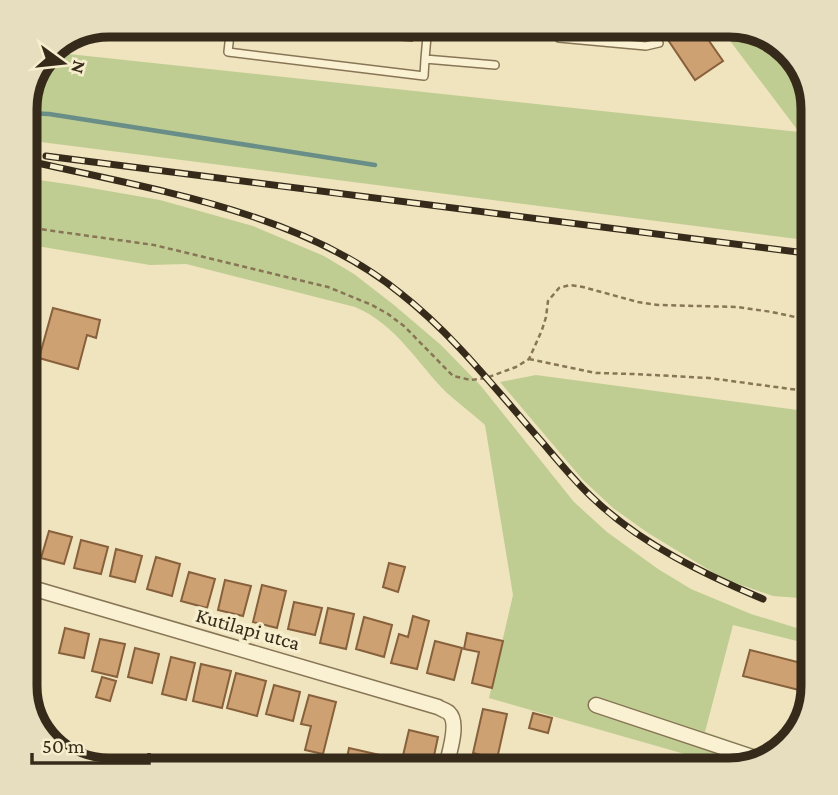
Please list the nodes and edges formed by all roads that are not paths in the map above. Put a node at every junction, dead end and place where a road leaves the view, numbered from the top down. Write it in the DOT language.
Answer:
graph roads {
  1 [pos="230,37"];
  2 [pos="428,37"];
  3 [pos="559,37"];
  4 [pos="659,43"];
  5 [pos="425,59"];
  6 [pos="495,65"];
  7 [pos="37,590"];
  8 [pos="596,705"];
  9 [pos="746,756"];
  10 [pos="448,758"];
  1 -- 5 [label="lane"];
  2 -- 5 [label="lane"];
  3 -- 4 [label="lane"];
  5 -- 6 [label="lane"];
  7 -- 10 [label="street, Kutilapi utca"];
  8 -- 9 [label="street"];
}
